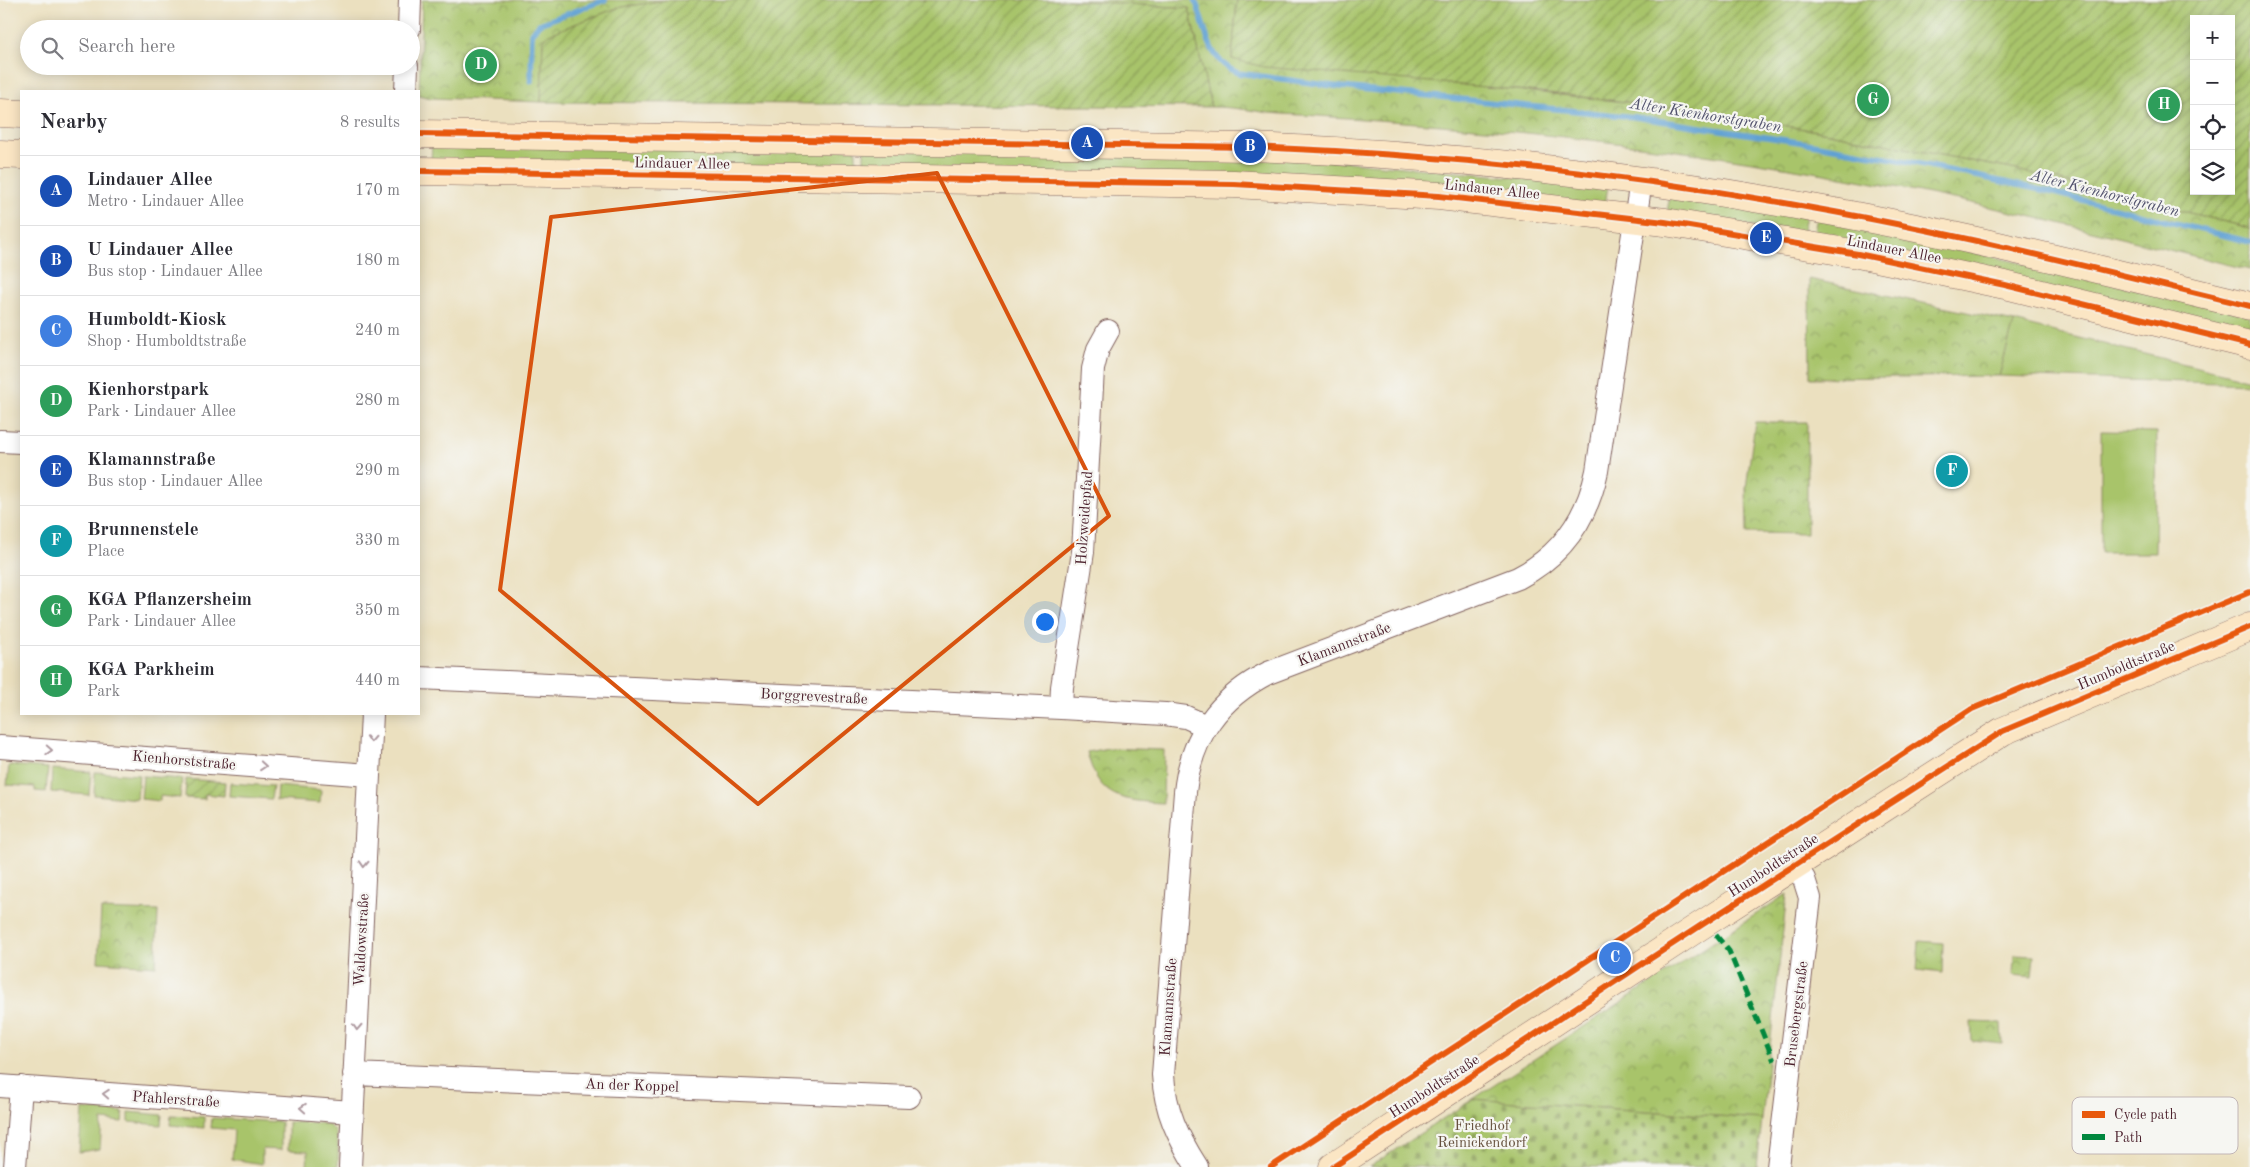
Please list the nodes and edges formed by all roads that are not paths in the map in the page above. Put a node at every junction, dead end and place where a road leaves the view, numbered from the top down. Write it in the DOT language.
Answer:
graph roads {
  1 [pos="410,0"];
  2 [pos="409,20"];
  3 [pos="407,75"];
  4 [pos="406,90"];
  5 [pos="0,113"];
  6 [pos="20,114"];
  7 [pos="420,134"];
  8 [pos="0,154"];
  9 [pos="20,155"];
  10 [pos="420,171"];
  11 [pos="1641,181"];
  12 [pos="1635,218"];
  13 [pos="2250,306"];
  14 [pos="1108,331"];
  15 [pos="2250,345"];
  16 [pos="0,441"];
  17 [pos="20,442"];
  18 [pos="2250,629"];
  19 [pos="420,678"];
  20 [pos="1061,708"];
  21 [pos="372,715"];
  22 [pos="1206,726"];
  23 [pos="0,747"];
  24 [pos="369,775"];
  25 [pos="1794,865"];
  26 [pos="354,1074"];
  27 [pos="10,1086"];
  28 [pos="909,1097"];
  29 [pos="352,1112"];
  30 [pos="15,1167"];
  31 [pos="350,1167"];
  32 [pos="1197,1167"];
  33 [pos="1333,1167"];
  34 [pos="1778,1167"];
  1 -- 2 [label="street"];
  3 -- 4 [label="street"];
  5 -- 6 [label="main road"];
  7 -- 11 [label="main road, Lindauer Allee"];
  8 -- 9 [label="main road"];
  10 -- 12 [label="main road, Lindauer Allee"];
  11 -- 12 [label="street, Klamannstraße"];
  11 -- 13 [label="main road, Lindauer Allee"];
  12 -- 15 [label="main road, Lindauer Allee"];
  12 -- 22 [label="street, Klamannstraße"];
  14 -- 20 [label="street, Holzweidepfad"];
  16 -- 17 [label="street"];
  18 -- 25 [label="main road, Humboldtstraße"];
  19 -- 20 [label="street, Borggrevestraße"];
  20 -- 22 [label="street, Borggrevestraße"];
  21 -- 24 [label="street, Waldowstraße, one-way"];
  22 -- 32 [label="street, Klamannstraße"];
  23 -- 24 [label="street, Kienhorststraße, one-way"];
  24 -- 26 [label="street, Waldowstraße, one-way"];
  25 -- 33 [label="main road, Humboldtstraße"];
  25 -- 34 [label="street, Brusebergstraße"];
  26 -- 28 [label="street, An der Koppel"];
  26 -- 29 [label="street, Waldowstraße"];
  29 -- 27 [label="street, Pfahlerstraße, one-way"];
  27 -- 30 [label="street"];
  29 -- 31 [label="street, Waldowstraße"];
}
